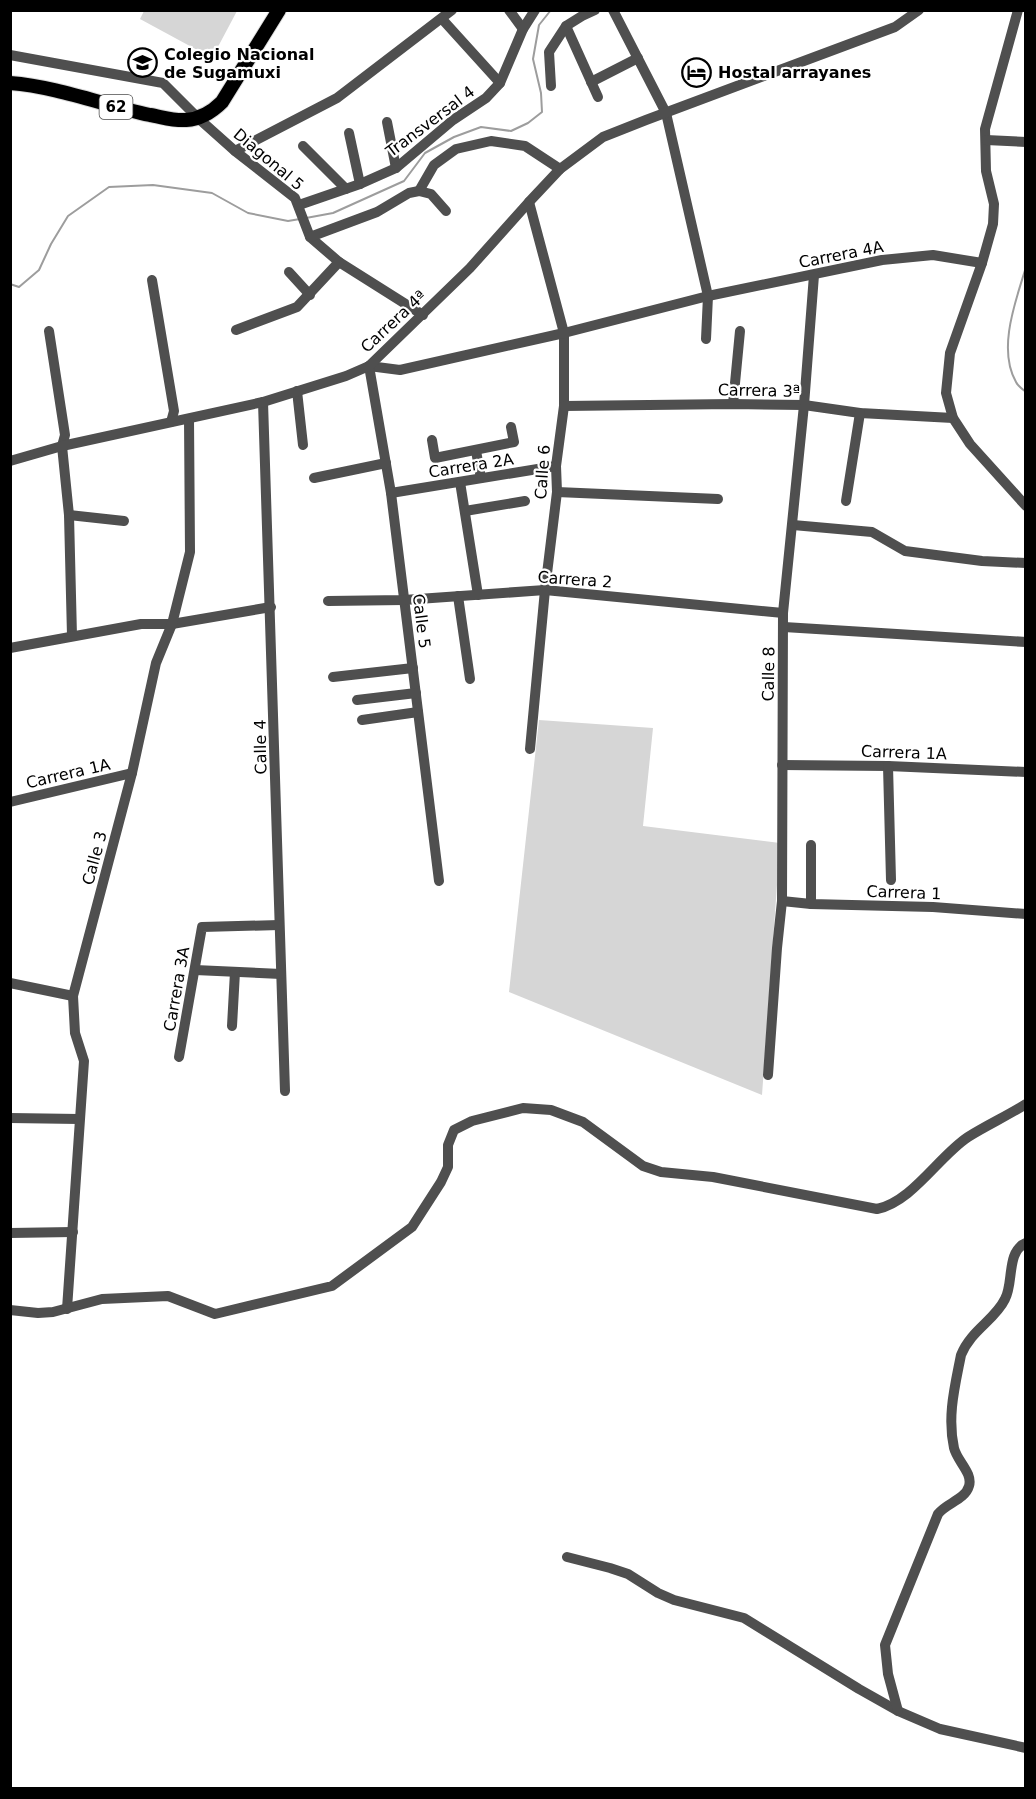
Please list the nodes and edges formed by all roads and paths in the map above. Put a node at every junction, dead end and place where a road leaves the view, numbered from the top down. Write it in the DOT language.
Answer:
graph roads {
  1 [pos="279,10"];
  2 [pos="452,10"];
  3 [pos="509,10"];
  4 [pos="536,10"];
  5 [pos="595,10"];
  6 [pos="613,10"];
  7 [pos="919,10"];
  8 [pos="1018,10"];
  9 [pos="442,18"];
  10 [pos="566,26"];
  11 [pos="523,29"];
  12 [pos="10,55"];
  13 [pos="638,58"];
  14 [pos="591,82"];
  15 [pos="10,83"];
  16 [pos="500,83"];
  17 [pos="551,86"];
  18 [pos="598,97"];
  19 [pos="666,113"];
  20 [pos="198,118"];
  21 [pos="387,122"];
  22 [pos="349,133"];
  23 [pos="986,140"];
  24 [pos="1026,142"];
  25 [pos="303,146"];
  26 [pos="235,151"];
  27 [pos="396,168"];
  28 [pos="560,170"];
  29 [pos="360,184"];
  30 [pos="346,189"];
  31 [pos="419,191"];
  32 [pos="529,202"];
  33 [pos="446,211"];
  34 [pos="304,220"];
  35 [pos="339,262"];
  36 [pos="982,263"];
  37 [pos="289,272"];
  38 [pos="814,275"];
  39 [pos="152,280"];
  40 [pos="310,295"];
  41 [pos="708,296"];
  42 [pos="423,315"];
  43 [pos="236,330"];
  44 [pos="49,331"];
  45 [pos="741,331"];
  46 [pos="564,333"];
  47 [pos="706,339"];
  48 [pos="369,366"];
  49 [pos="297,391"];
  50 [pos="263,402"];
  51 [pos="733,404"];
  52 [pos="804,405"];
  53 [pos="564,406"];
  54 [pos="860,413"];
  55 [pos="953,418"];
  56 [pos="189,419"];
  57 [pos="171,422"];
  58 [pos="511,428"];
  59 [pos="432,440"];
  60 [pos="303,445"];
  61 [pos="62,446"];
  62 [pos="476,451"];
  63 [pos="10,461"];
  64 [pos="386,463"];
  65 [pos="556,466"];
  66 [pos="315,478"];
  67 [pos="481,478"];
  68 [pos="460,482"];
  69 [pos="556,492"];
  70 [pos="391,493"];
  71 [pos="718,499"];
  72 [pos="525,501"];
  73 [pos="846,501"];
  74 [pos="1026,506"];
  75 [pos="465,511"];
  76 [pos="69,515"];
  77 [pos="124,521"];
  78 [pos="793,525"];
  79 [pos="1026,563"];
  80 [pos="545,590"];
  81 [pos="478,595"];
  82 [pos="458,596"];
  83 [pos="404,600"];
  84 [pos="328,601"];
  85 [pos="271,607"];
  86 [pos="783,613"];
  87 [pos="172,624"];
  88 [pos="784,627"];
  89 [pos="72,636"];
  90 [pos="1026,642"];
  91 [pos="10,648"];
  92 [pos="413,668"];
  93 [pos="333,677"];
  94 [pos="470,679"];
  95 [pos="416,693"];
  96 [pos="357,700"];
  97 [pos="418,712"];
  98 [pos="362,720"];
  99 [pos="530,749"];
  100 [pos="782,765"];
  101 [pos="888,766"];
  102 [pos="1026,772"];
  103 [pos="132,773"];
  104 [pos="10,802"];
  105 [pos="811,845"];
  106 [pos="891,880"];
  107 [pos="439,881"];
  108 [pos="782,901"];
  109 [pos="811,904"];
  110 [pos="1026,914"];
  111 [pos="279,925"];
  112 [pos="195,970"];
  113 [pos="235,972"];
  114 [pos="281,974"];
  115 [pos="10,983"];
  116 [pos="73,996"];
  117 [pos="232,1026"];
  118 [pos="179,1057"];
  119 [pos="768,1075"];
  120 [pos="285,1090"];
  121 [pos="1026,1104"];
  122 [pos="10,1118"];
  123 [pos="79,1119"];
  124 [pos="73,1232"];
  125 [pos="10,1233"];
  126 [pos="1026,1243"];
  127 [pos="68,1309"];
  128 [pos="10,1310"];
  129 [pos="567,1557"];
  130 [pos="898,1710"];
  131 [pos="1026,1748"];
  1 -- 20 [label="main road"];
  2 -- 9 [label="street"];
  3 -- 11 [label="street"];
  4 -- 11 [label="street, Transversal 4"];
  5 -- 10 [label="street"];
  6 -- 13 [label="street"];
  7 -- 19 [label="street"];
  8 -- 23 [label="street"];
  9 -- 16 [label="street"];
  9 -- 26 [label="street"];
  10 -- 14 [label="street"];
  10 -- 17 [label="street"];
  11 -- 16 [label="street, Transversal 4"];
  12 -- 20 [label="street, Diagonal 5"];
  13 -- 14 [label="street"];
  13 -- 19 [label="street"];
  14 -- 18 [label="street"];
  15 -- 20 [label="main road, 62"];
  16 -- 27 [label="street, Transversal 4"];
  19 -- 28 [label="street, Carrera 4ª"];
  19 -- 41 [label="street"];
  20 -- 26 [label="street, Diagonal 5"];
  21 -- 27 [label="street"];
  22 -- 29 [label="street"];
  23 -- 24 [label="street"];
  23 -- 36 [label="street"];
  25 -- 30 [label="street"];
  26 -- 34 [label="street, Diagonal 5"];
  27 -- 29 [label="street, Transversal 4"];
  28 -- 31 [label="street"];
  28 -- 32 [label="street, Carrera 4ª"];
  29 -- 30 [label="street, Transversal 4"];
  30 -- 34 [label="street, Transversal 4"];
  31 -- 33 [label="street"];
  31 -- 34 [label="street"];
  32 -- 42 [label="street, Carrera 4ª"];
  32 -- 46 [label="street, Calle 6"];
  34 -- 35 [label="street, Diagonal 5"];
  35 -- 40 [label="street"];
  35 -- 42 [label="street, Diagonal 5"];
  36 -- 38 [label="street, Carrera 4A"];
  36 -- 55 [label="street"];
  37 -- 40 [label="street"];
  38 -- 41 [label="street, Carrera 4A"];
  38 -- 52 [label="street, Calle 8"];
  39 -- 57 [label="street"];
  40 -- 43 [label="street"];
  41 -- 46 [label="street, Carrera 4A"];
  41 -- 47 [label="street"];
  42 -- 48 [label="street, Carrera 4ª"];
  44 -- 61 [label="street"];
  45 -- 51 [label="street"];
  46 -- 48 [label="street, Carrera 4A"];
  46 -- 53 [label="street, Calle 6"];
  48 -- 49 [label="street, Carrera 4ª"];
  48 -- 64 [label="street, Calle 5"];
  49 -- 50 [label="street, Carrera 4ª"];
  49 -- 60 [label="street"];
  50 -- 56 [label="street, Carrera 4ª"];
  50 -- 85 [label="street, Calle 4"];
  51 -- 52 [label="street, Carrera 3ª"];
  51 -- 53 [label="street, Carrera 3ª"];
  52 -- 54 [label="street, Carrera 3ª"];
  52 -- 78 [label="street, Calle 8"];
  53 -- 65 [label="street, Calle 6"];
  54 -- 55 [label="street, Carrera 3ª"];
  54 -- 73 [label="street"];
  55 -- 74 [label="street"];
  56 -- 57 [label="street, Carrera 4ª"];
  56 -- 87 [label="street, Calle 3"];
  57 -- 61 [label="street, Carrera 4ª"];
  58 -- 62 [label="street"];
  59 -- 62 [label="street"];
  61 -- 63 [label="street, Carrera 4ª"];
  61 -- 76 [label="street"];
  62 -- 67 [label="street"];
  64 -- 66 [label="street"];
  64 -- 70 [label="street, Calle 5"];
  65 -- 67 [label="street, Carrera 2A"];
  65 -- 69 [label="street, Calle 6"];
  67 -- 68 [label="street, Carrera 2A"];
  68 -- 70 [label="street, Carrera 2A"];
  68 -- 75 [label="street"];
  69 -- 71 [label="street"];
  69 -- 80 [label="street, Calle 6"];
  70 -- 83 [label="street, Calle 5"];
  72 -- 75 [label="street"];
  75 -- 81 [label="street"];
  76 -- 77 [label="street"];
  76 -- 89 [label="street"];
  78 -- 79 [label="street"];
  78 -- 86 [label="street, Calle 8"];
  80 -- 81 [label="street, Carrera 2"];
  80 -- 86 [label="street, Carrera 2"];
  80 -- 99 [label="street, Calle 6"];
  81 -- 82 [label="street, Carrera 2"];
  82 -- 83 [label="street, Carrera 2"];
  82 -- 94 [label="street"];
  83 -- 84 [label="street, Carrera 2"];
  83 -- 92 [label="street, Calle 5"];
  85 -- 87 [label="street"];
  85 -- 111 [label="street, Calle 4"];
  86 -- 88 [label="street, Calle 8"];
  87 -- 89 [label="street"];
  87 -- 103 [label="street, Calle 3"];
  88 -- 90 [label="street"];
  88 -- 100 [label="street, Calle 8"];
  89 -- 91 [label="street"];
  92 -- 93 [label="street"];
  92 -- 95 [label="street, Calle 5"];
  95 -- 96 [label="street"];
  95 -- 97 [label="street, Calle 5"];
  97 -- 98 [label="street"];
  97 -- 107 [label="street, Calle 5"];
  100 -- 101 [label="street, Carrera 1A"];
  100 -- 108 [label="street, Calle 8"];
  101 -- 102 [label="street, Carrera 1A"];
  101 -- 106 [label="street"];
  103 -- 104 [label="street, Carrera 1A"];
  103 -- 116 [label="street, Calle 3"];
  105 -- 109 [label="street"];
  108 -- 109 [label="street, Carrera 1"];
  108 -- 119 [label="street, Calle 8"];
  109 -- 110 [label="street, Carrera 1"];
  111 -- 112 [label="street, Carrera 3A"];
  111 -- 114 [label="street, Calle 4"];
  112 -- 113 [label="street"];
  112 -- 118 [label="street, Carrera 3A"];
  113 -- 114 [label="street"];
  113 -- 117 [label="street"];
  114 -- 120 [label="street, Calle 4"];
  115 -- 116 [label="street"];
  116 -- 123 [label="street, Calle 3"];
  121 -- 127 [label="street"];
  122 -- 123 [label="street"];
  123 -- 124 [label="street, Calle 3"];
  124 -- 125 [label="street"];
  124 -- 127 [label="street, Calle 3"];
  126 -- 130 [label="street"];
  127 -- 128 [label="street"];
  129 -- 130 [label="street"];
  130 -- 131 [label="street"];
}
